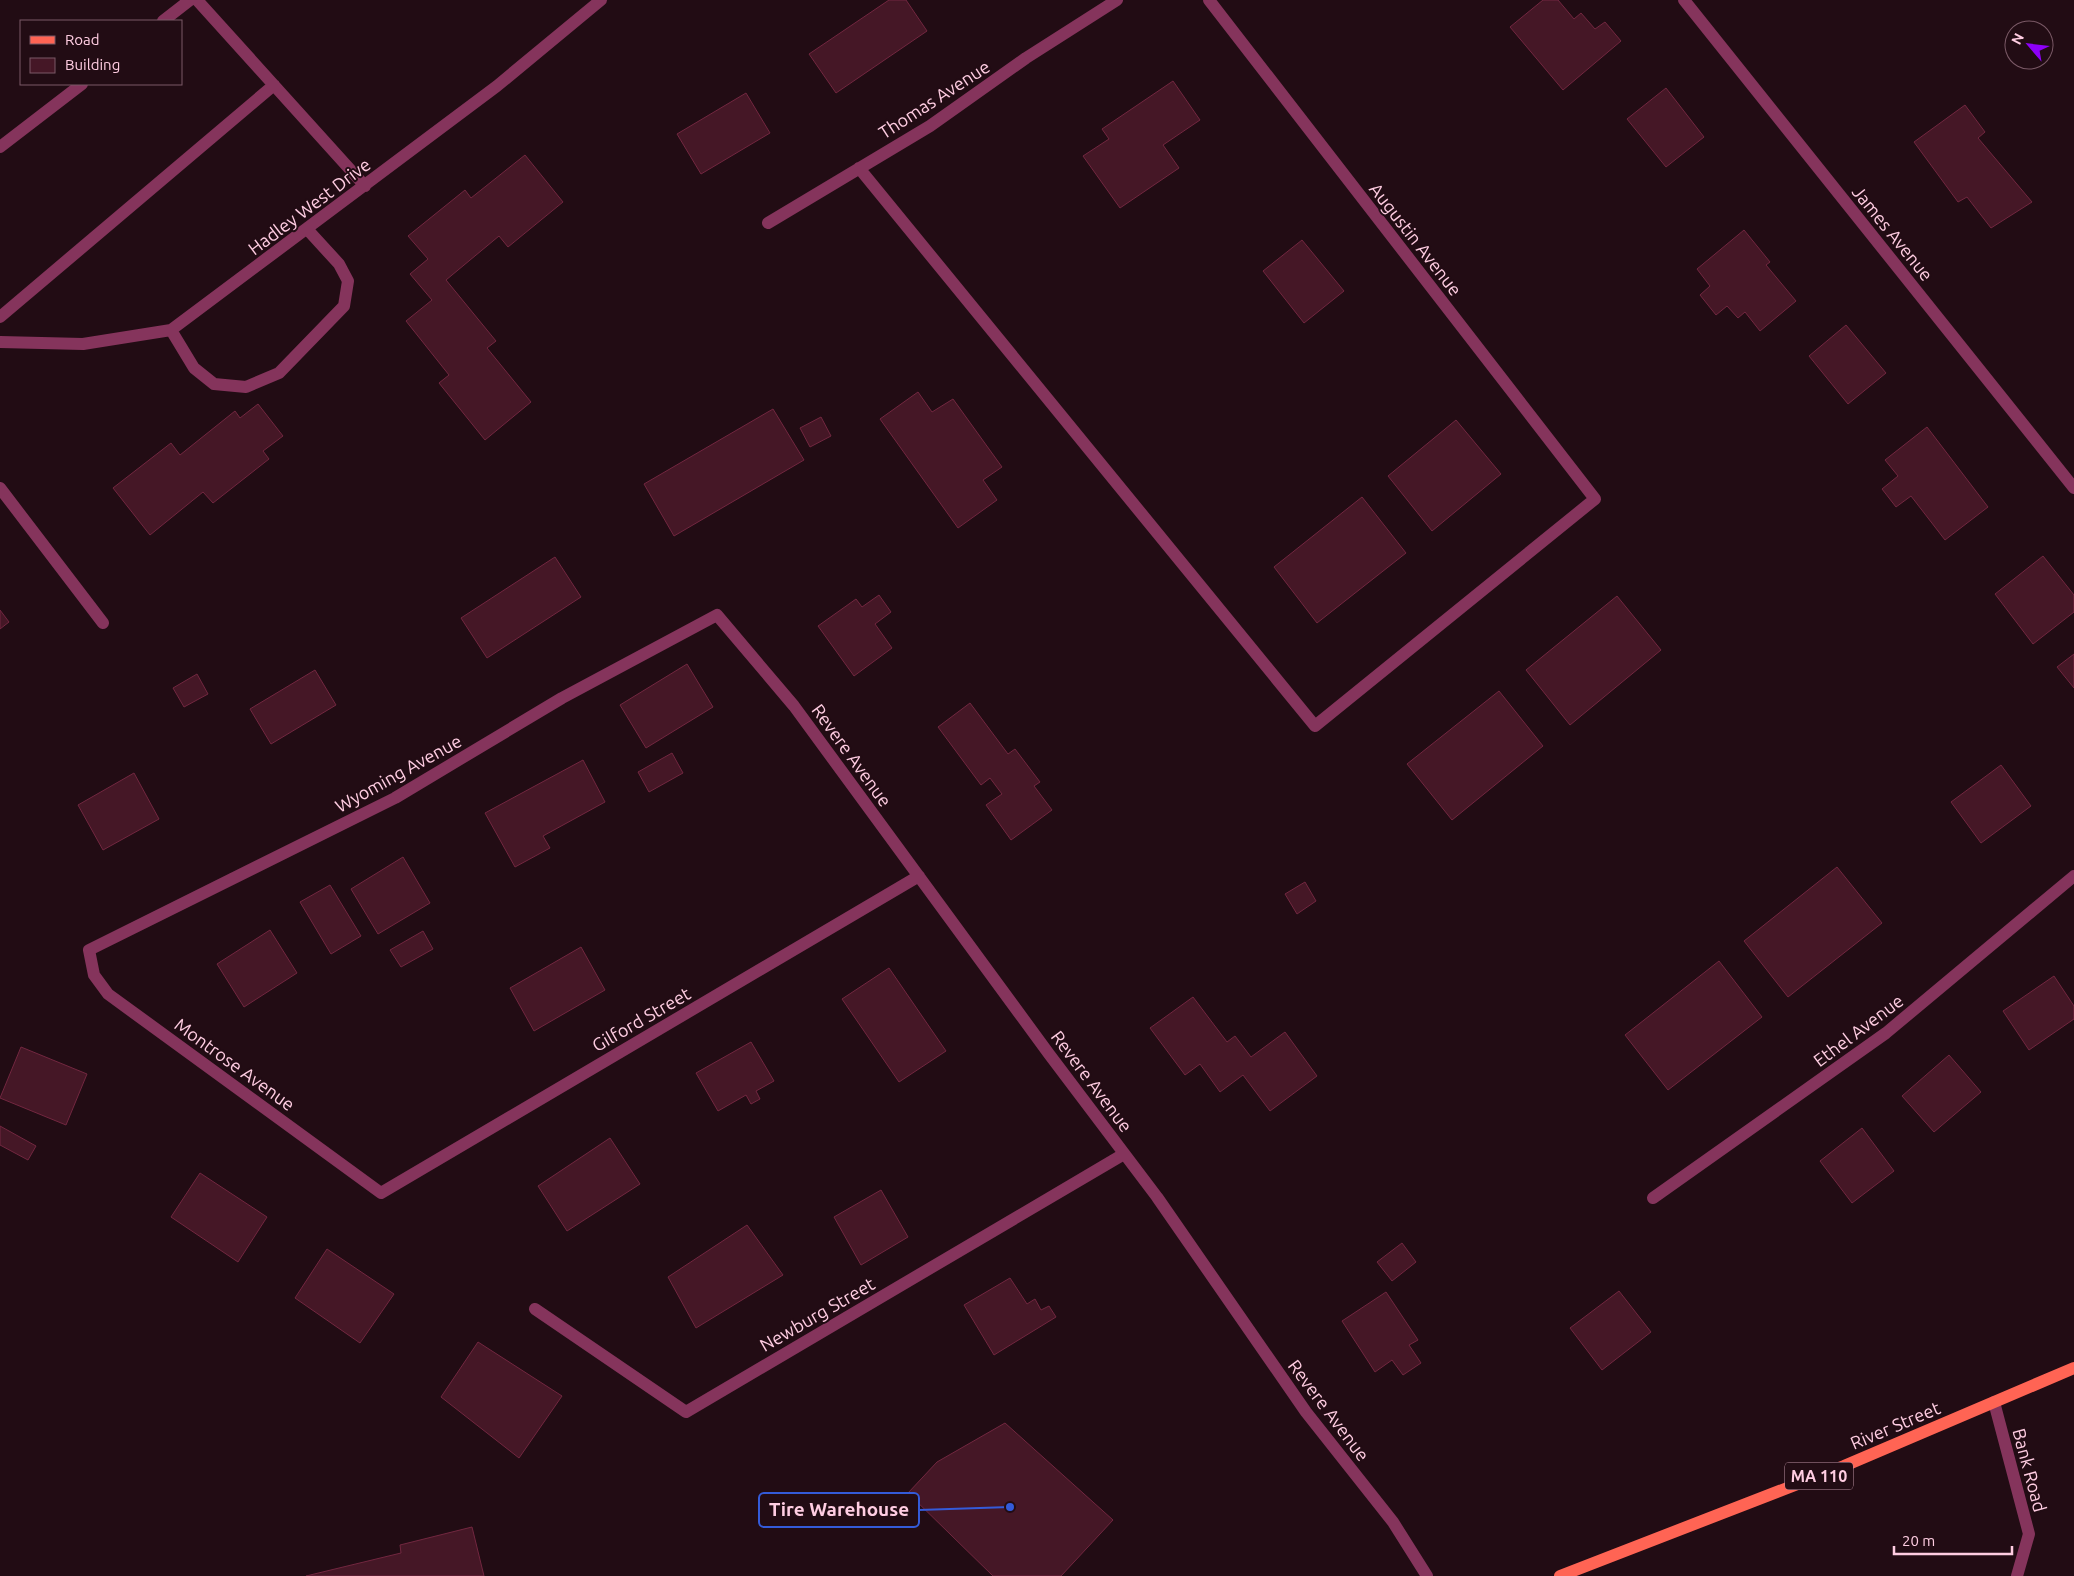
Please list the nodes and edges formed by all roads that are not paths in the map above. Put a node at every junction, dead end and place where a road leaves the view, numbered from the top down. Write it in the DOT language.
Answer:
graph roads {
  1 [pos="190,0"];
  2 [pos="196,0"];
  3 [pos="601,0"];
  4 [pos="1117,0"];
  5 [pos="1209,0"];
  6 [pos="1684,0"];
  7 [pos="163,20"];
  8 [pos="81,85"];
  9 [pos="274,85"];
  10 [pos="0,147"];
  11 [pos="859,168"];
  12 [pos="365,186"];
  13 [pos="768,223"];
  14 [pos="307,229"];
  15 [pos="0,317"];
  16 [pos="171,330"];
  17 [pos="0,342"];
  18 [pos="0,488"];
  19 [pos="2074,488"];
  20 [pos="718,615"];
  21 [pos="103,623"];
  22 [pos="919,876"];
  23 [pos="2074,876"];
  24 [pos="89,950"];
  25 [pos="1124,1154"];
  26 [pos="381,1193"];
  27 [pos="1653,1198"];
  28 [pos="535,1309"];
  29 [pos="2074,1368"];
  30 [pos="1994,1402"];
  31 [pos="1427,1576"];
  32 [pos="1560,1576"];
  33 [pos="2018,1576"];
  1 -- 7 [label="street"];
  2 -- 9 [label="street"];
  3 -- 12 [label="street, Hadley West Drive"];
  4 -- 11 [label="street, Thomas Avenue"];
  5 -- 11 [label="street, Augustin Avenue"];
  6 -- 19 [label="street, James Avenue"];
  8 -- 10 [label="street"];
  9 -- 12 [label="street"];
  9 -- 15 [label="street"];
  11 -- 13 [label="street, Thomas Avenue"];
  12 -- 14 [label="street, Hadley West Drive"];
  14 -- 16 [label="street, Hadley West Drive"];
  14 -- 16 [label="street"];
  16 -- 17 [label="street, Hadley West Drive"];
  18 -- 21 [label="street"];
  20 -- 22 [label="street, Revere Avenue"];
  20 -- 24 [label="street, Wyoming Avenue"];
  22 -- 25 [label="street, Revere Avenue"];
  22 -- 26 [label="street, Gilford Street"];
  23 -- 27 [label="street, Ethel Avenue"];
  24 -- 26 [label="street, Montrose Avenue"];
  25 -- 28 [label="street, Newburg Street"];
  25 -- 31 [label="street, Revere Avenue"];
  29 -- 30 [label="main road, River Street / MA 110"];
  30 -- 32 [label="main road, River Street / MA 110"];
  30 -- 33 [label="street, Bank Road"];
}
